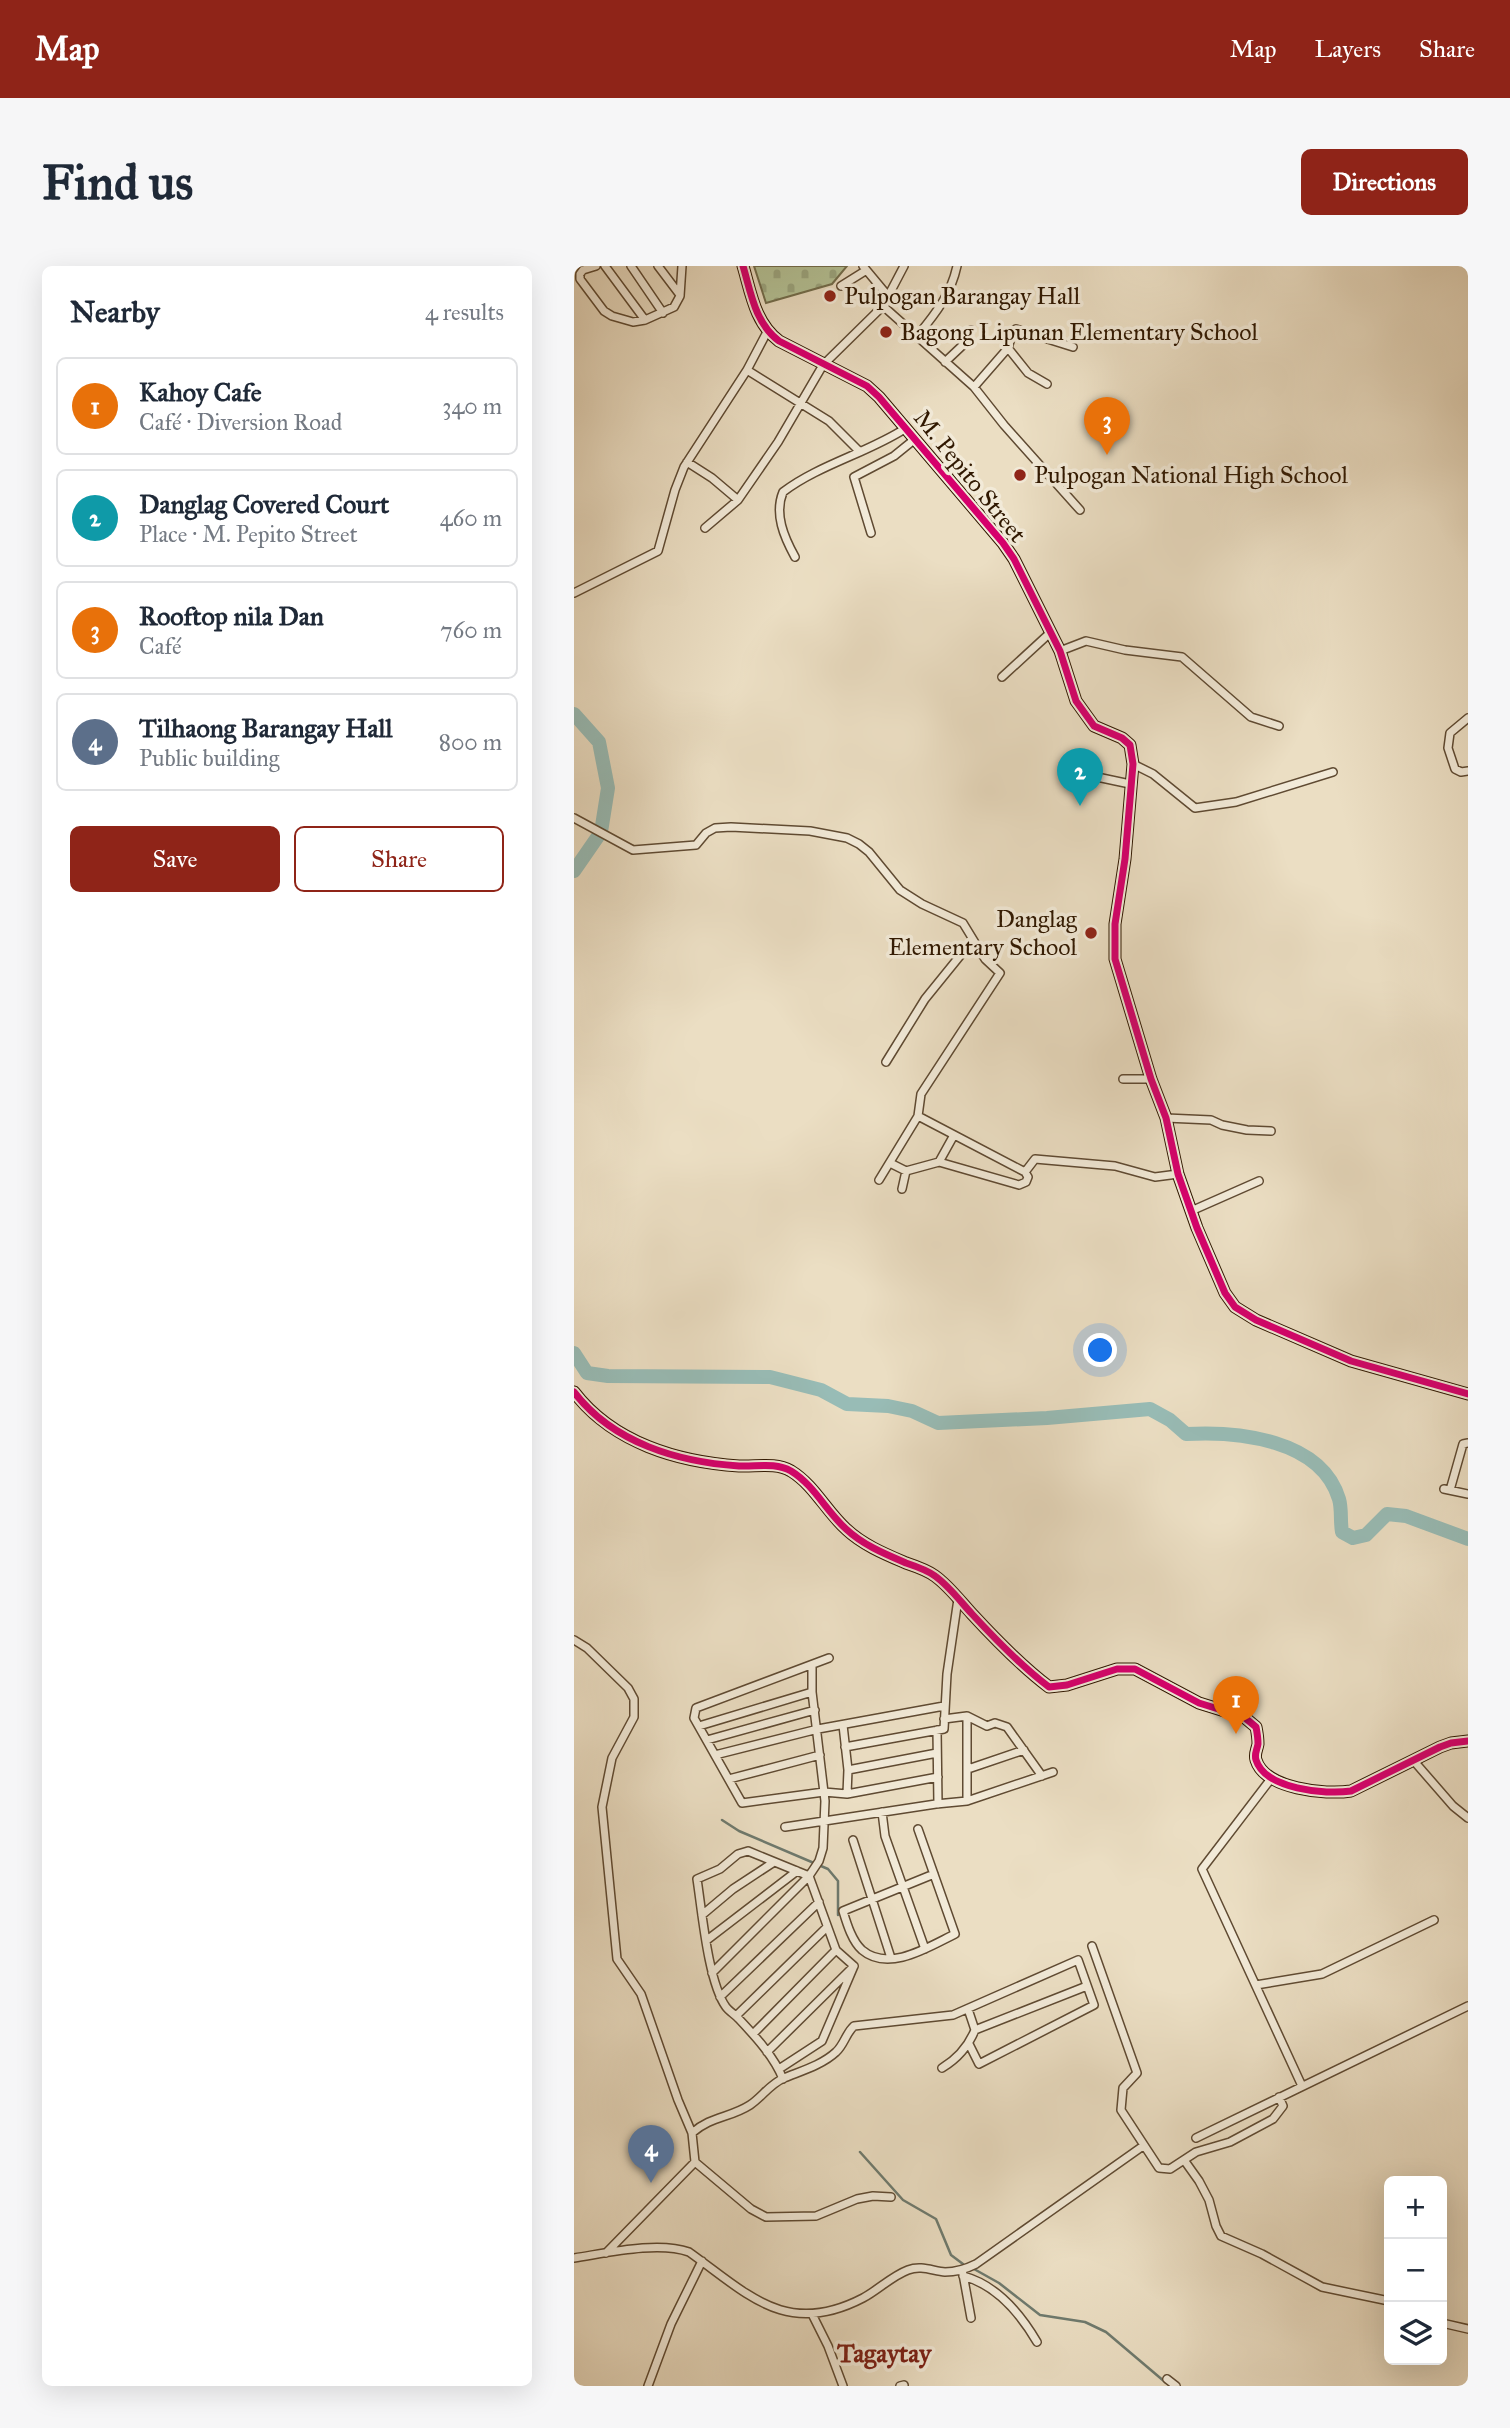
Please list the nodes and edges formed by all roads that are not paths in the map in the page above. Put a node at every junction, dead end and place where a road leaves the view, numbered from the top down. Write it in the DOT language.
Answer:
graph roads {
  1 [pos="596,266"];
  2 [pos="605,266"];
  3 [pos="631,266"];
  4 [pos="658,266"];
  5 [pos="682,266"];
  6 [pos="743,266"];
  7 [pos="904,266"];
  8 [pos="957,266"];
  9 [pos="864,268"];
  10 [pos="841,286"];
  11 [pos="680,296"];
  12 [pos="888,296"];
  13 [pos="883,306"];
  14 [pos="663,313"];
  15 [pos="645,320"];
  16 [pos="971,330"];
  17 [pos="767,332"];
  18 [pos="918,335"];
  19 [pos="1073,346"];
  20 [pos="1008,348"];
  21 [pos="945,362"];
  22 [pos="823,365"];
  23 [pos="747,370"];
  24 [pos="1047,384"];
  25 [pos="974,387"];
  26 [pos="800,402"];
  27 [pos="906,428"];
  28 [pos="915,439"];
  29 [pos="859,451"];
  30 [pos="687,462"];
  31 [pos="738,500"];
  32 [pos="1080,510"];
  33 [pos="705,528"];
  34 [pos="871,533"];
  35 [pos="795,556"];
  36 [pos="574,593"];
  37 [pos="1051,632"];
  38 [pos="1060,651"];
  39 [pos="1002,677"];
  40 [pos="1468,718"];
  41 [pos="1279,726"];
  42 [pos="1468,771"];
  43 [pos="1333,772"];
  44 [pos="1131,773"];
  45 [pos="1083,774"];
  46 [pos="574,818"];
  47 [pos="972,941"];
  48 [pos="886,1062"];
  49 [pos="1123,1079"];
  50 [pos="1151,1079"];
  51 [pos="918,1116"];
  52 [pos="1166,1118"];
  53 [pos="1271,1131"];
  54 [pos="954,1135"];
  55 [pos="939,1162"];
  56 [pos="890,1163"];
  57 [pos="906,1171"];
  58 [pos="1025,1172"];
  59 [pos="1178,1174"];
  60 [pos="879,1180"];
  61 [pos="1259,1181"];
  62 [pos="902,1189"];
  63 [pos="1191,1211"];
  64 [pos="575,1394"];
  65 [pos="1468,1394"];
  66 [pos="1468,1443"];
  67 [pos="1468,1494"];
  68 [pos="958,1599"];
  69 [pos="574,1640"];
  70 [pos="829,1658"];
  71 [pos="812,1666"];
  72 [pos="812,1692"];
  73 [pos="944,1706"];
  74 [pos="815,1710"];
  75 [pos="967,1716"];
  76 [pos="944,1719"];
  77 [pos="842,1725"];
  78 [pos="699,1726"];
  79 [pos="818,1729"];
  80 [pos="937,1730"];
  81 [pos="707,1740"];
  82 [pos="1468,1741"];
  83 [pos="845,1747"];
  84 [pos="1024,1750"];
  85 [pos="937,1753"];
  86 [pos="715,1755"];
  87 [pos="820,1755"];
  88 [pos="1413,1760"];
  89 [pos="968,1769"];
  90 [pos="848,1770"];
  91 [pos="1053,1772"];
  92 [pos="1042,1776"];
  93 [pos="938,1777"];
  94 [pos="729,1779"];
  95 [pos="1270,1780"];
  96 [pos="824,1792"];
  97 [pos="847,1794"];
  98 [pos="967,1801"];
  99 [pos="938,1804"];
  100 [pos="882,1812"];
  101 [pos="1468,1818"];
  102 [pos="824,1821"];
  103 [pos="785,1827"];
  104 [pos="919,1829"];
  105 [pos="853,1840"];
  106 [pos="774,1862"];
  107 [pos="797,1871"];
  108 [pos="934,1874"];
  109 [pos="809,1876"];
  110 [pos="903,1886"];
  111 [pos="872,1899"];
  112 [pos="819,1902"];
  113 [pos="702,1915"];
  114 [pos="1434,1920"];
  115 [pos="827,1927"];
  116 [pos="707,1940"];
  117 [pos="1092,1947"];
  118 [pos="925,1949"];
  119 [pos="836,1950"];
  120 [pos="891,1958"];
  121 [pos="854,1966"];
  122 [pos="712,1973"];
  123 [pos="1101,1976"];
  124 [pos="1086,1984"];
  125 [pos="1256,1985"];
  126 [pos="720,1997"];
  127 [pos="1468,2006"];
  128 [pos="968,2008"];
  129 [pos="736,2016"];
  130 [pos="975,2030"];
  131 [pos="753,2034"];
  132 [pos="969,2044"];
  133 [pos="767,2052"];
  134 [pos="942,2068"];
  135 [pos="779,2069"];
  136 [pos="783,2079"];
  137 [pos="1302,2086"];
  138 [pos="1279,2097"];
  139 [pos="692,2133"];
  140 [pos="1196,2138"];
  141 [pos="1143,2146"];
  142 [pos="1184,2160"];
  143 [pos="695,2162"];
  144 [pos="891,2197"];
  145 [pos="606,2253"];
  146 [pos="574,2259"];
  147 [pos="702,2261"];
  148 [pos="963,2273"];
  149 [pos="1384,2300"];
  150 [pos="811,2314"];
  151 [pos="971,2318"];
  152 [pos="1447,2323"];
  153 [pos="1468,2329"];
  154 [pos="1037,2342"];
  155 [pos="1167,2379"];
  156 [pos="648,2386"];
  157 [pos="843,2386"];
  158 [pos="1177,2386"];
  1 -- 15 [label="street"];
  2 -- 15 [label="street"];
  3 -- 14 [label="street"];
  4 -- 11 [label="street"];
  5 -- 11 [label="street"];
  6 -- 17 [label="street"];
  7 -- 12 [label="street"];
  8 -- 18 [label="street"];
  9 -- 10 [label="street"];
  9 -- 12 [label="street"];
  11 -- 14 [label="street"];
  12 -- 13 [label="street"];
  13 -- 18 [label="street"];
  13 -- 22 [label="street"];
  14 -- 15 [label="street"];
  16 -- 21 [label="street"];
  17 -- 22 [label="street, M. Pepito Street"];
  17 -- 23 [label="street"];
  18 -- 21 [label="street"];
  19 -- 20 [label="street"];
  20 -- 24 [label="street"];
  20 -- 25 [label="street"];
  21 -- 25 [label="street"];
  22 -- 26 [label="street"];
  22 -- 27 [label="street, M. Pepito Street"];
  23 -- 26 [label="street"];
  23 -- 30 [label="street"];
  25 -- 32 [label="street"];
  26 -- 29 [label="street"];
  26 -- 31 [label="street"];
  27 -- 28 [label="street, M. Pepito Street"];
  27 -- 29 [label="street"];
  28 -- 34 [label="street"];
  28 -- 37 [label="street, M. Pepito Street"];
  29 -- 35 [label="street"];
  30 -- 31 [label="street"];
  30 -- 36 [label="street"];
  31 -- 33 [label="street"];
  37 -- 38 [label="street, M. Pepito Street"];
  37 -- 39 [label="street"];
  38 -- 41 [label="street"];
  38 -- 44 [label="street, M. Pepito Street"];
  40 -- 42 [label="street"];
  43 -- 44 [label="street"];
  44 -- 45 [label="street"];
  44 -- 50 [label="street"];
  46 -- 47 [label="street"];
  47 -- 48 [label="street"];
  47 -- 51 [label="street"];
  49 -- 50 [label="street"];
  50 -- 52 [label="street"];
  51 -- 54 [label="street"];
  51 -- 56 [label="street"];
  52 -- 53 [label="street"];
  52 -- 59 [label="street"];
  54 -- 55 [label="street"];
  54 -- 58 [label="street"];
  55 -- 57 [label="street"];
  55 -- 58 [label="street"];
  56 -- 57 [label="street"];
  56 -- 60 [label="street"];
  57 -- 62 [label="street"];
  58 -- 59 [label="street"];
  59 -- 63 [label="street"];
  61 -- 63 [label="street"];
  63 -- 65 [label="street"];
  64 -- 68 [label="street"];
  66 -- 67 [label="street"];
  68 -- 73 [label="street"];
  68 -- 95 [label="street"];
  69 -- 139 [label="street"];
  70 -- 71 [label="street"];
  71 -- 72 [label="street"];
  71 -- 78 [label="street"];
  72 -- 74 [label="street"];
  72 -- 78 [label="street"];
  73 -- 76 [label="street"];
  73 -- 77 [label="street"];
  74 -- 79 [label="street"];
  74 -- 81 [label="street"];
  75 -- 76 [label="street"];
  75 -- 84 [label="street"];
  75 -- 89 [label="street"];
  76 -- 80 [label="street"];
  77 -- 79 [label="street"];
  77 -- 83 [label="street"];
  78 -- 81 [label="street"];
  79 -- 86 [label="street"];
  79 -- 87 [label="street"];
  80 -- 83 [label="street"];
  80 -- 85 [label="street"];
  81 -- 86 [label="street"];
  82 -- 88 [label="street"];
  83 -- 90 [label="street"];
  84 -- 89 [label="street"];
  84 -- 92 [label="street"];
  85 -- 90 [label="street"];
  85 -- 93 [label="street"];
  86 -- 94 [label="street"];
  87 -- 94 [label="street"];
  87 -- 96 [label="street"];
  88 -- 95 [label="street"];
  88 -- 101 [label="street"];
  89 -- 98 [label="street"];
  90 -- 97 [label="street"];
  91 -- 92 [label="street"];
  92 -- 98 [label="street"];
  93 -- 97 [label="street"];
  93 -- 99 [label="street"];
  94 -- 96 [label="street"];
  95 -- 125 [label="street"];
  96 -- 97 [label="street"];
  96 -- 102 [label="street"];
  98 -- 99 [label="street"];
  99 -- 100 [label="street"];
  100 -- 102 [label="street"];
  100 -- 110 [label="street"];
  102 -- 103 [label="street"];
  102 -- 109 [label="street"];
  104 -- 108 [label="street"];
  105 -- 111 [label="street"];
  106 -- 107 [label="street"];
  106 -- 113 [label="street"];
  106 -- 113 [label="street"];
  107 -- 109 [label="street"];
  107 -- 116 [label="street"];
  108 -- 110 [label="street"];
  108 -- 118 [label="street"];
  109 -- 112 [label="street"];
  109 -- 122 [label="street"];
  110 -- 111 [label="street"];
  110 -- 118 [label="street"];
  111 -- 120 [label="street"];
  111 -- 120 [label="street"];
  112 -- 115 [label="street"];
  112 -- 126 [label="street"];
  113 -- 116 [label="street"];
  114 -- 125 [label="street"];
  115 -- 119 [label="street"];
  115 -- 129 [label="street"];
  116 -- 122 [label="street"];
  117 -- 123 [label="street"];
  118 -- 120 [label="street"];
  119 -- 121 [label="street"];
  119 -- 131 [label="street"];
  121 -- 133 [label="street"];
  121 -- 135 [label="street"];
  122 -- 126 [label="street"];
  123 -- 124 [label="street"];
  123 -- 141 [label="street"];
  124 -- 128 [label="street"];
  124 -- 130 [label="street"];
  124 -- 132 [label="street"];
  125 -- 137 [label="street"];
  126 -- 129 [label="street"];
  127 -- 137 [label="street"];
  128 -- 130 [label="street"];
  128 -- 136 [label="street"];
  129 -- 131 [label="street"];
  130 -- 132 [label="street"];
  131 -- 133 [label="street"];
  132 -- 134 [label="street"];
  133 -- 135 [label="street"];
  135 -- 136 [label="street"];
  136 -- 139 [label="street"];
  137 -- 138 [label="street"];
  138 -- 140 [label="street"];
  138 -- 142 [label="street"];
  139 -- 143 [label="street"];
  141 -- 142 [label="street"];
  141 -- 148 [label="street"];
  142 -- 149 [label="street"];
  143 -- 144 [label="street"];
  143 -- 145 [label="street"];
  145 -- 146 [label="street"];
  145 -- 147 [label="street"];
  147 -- 150 [label="street"];
  147 -- 156 [label="street"];
  148 -- 150 [label="street"];
  148 -- 151 [label="street"];
  148 -- 154 [label="street"];
  150 -- 157 [label="street"];
  152 -- 153 [label="street"];
  155 -- 158 [label="street"];
}
